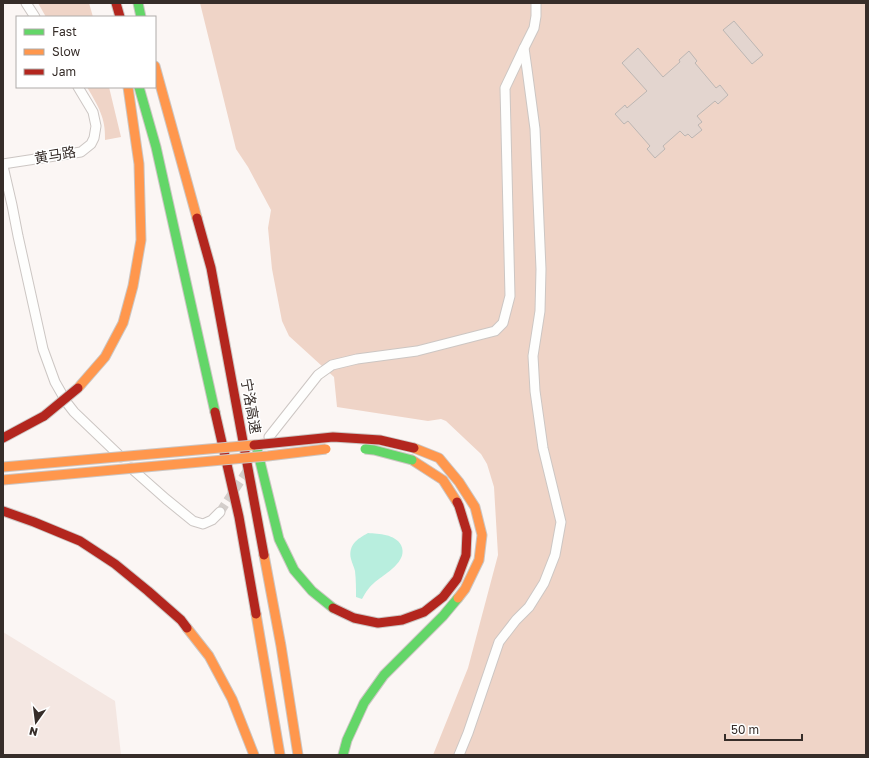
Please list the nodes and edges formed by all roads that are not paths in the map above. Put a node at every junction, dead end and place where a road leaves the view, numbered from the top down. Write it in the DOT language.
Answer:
graph roads {
  1 [pos="26,3"];
  2 [pos="109,3"];
  3 [pos="116,3"];
  4 [pos="138,3"];
  5 [pos="536,3"];
  6 [pos="33,16"];
  7 [pos="112,16"];
  8 [pos="120,16"];
  9 [pos="141,16"];
  10 [pos="524,48"];
  11 [pos="156,70"];
  12 [pos="79,88"];
  13 [pos="128,88"];
  14 [pos="139,88"];
  15 [pos="3,165"];
  16 [pos="211,268"];
  17 [pos="244,399"];
  18 [pos="269,437"];
  19 [pos="3,438"];
  20 [pos="254,438"];
  21 [pos="333,448"];
  22 [pos="354,449"];
  23 [pos="3,467"];
  24 [pos="3,480"];
  25 [pos="3,511"];
  26 [pos="220,512"];
  27 [pos="254,755"];
  28 [pos="280,755"];
  29 [pos="298,755"];
  30 [pos="343,755"];
  31 [pos="459,755"];
  1 -- 6 [label="street"];
  2 -- 7 [label="highway"];
  3 -- 8 [label="highway"];
  4 -- 9 [label="highway"];
  5 -- 10 [label="street"];
  10 -- 18 [label="street"];
  10 -- 31 [label="street"];
  11 -- 16 [label="highway, 宁洛高速"];
  12 -- 15 [label="street, 黄马路"];
  13 -- 19 [label="highway, bridge"];
  14 -- 28 [label="highway"];
  15 -- 26 [label="street"];
  16 -- 17 [label="highway"];
  16 -- 29 [label="highway, 宁洛高速"];
  20 -- 22 [label="highway, bridge"];
  21 -- 24 [label="highway, bridge"];
  23 -- 30 [label="highway, bridge"];
  25 -- 27 [label="highway"];
}
